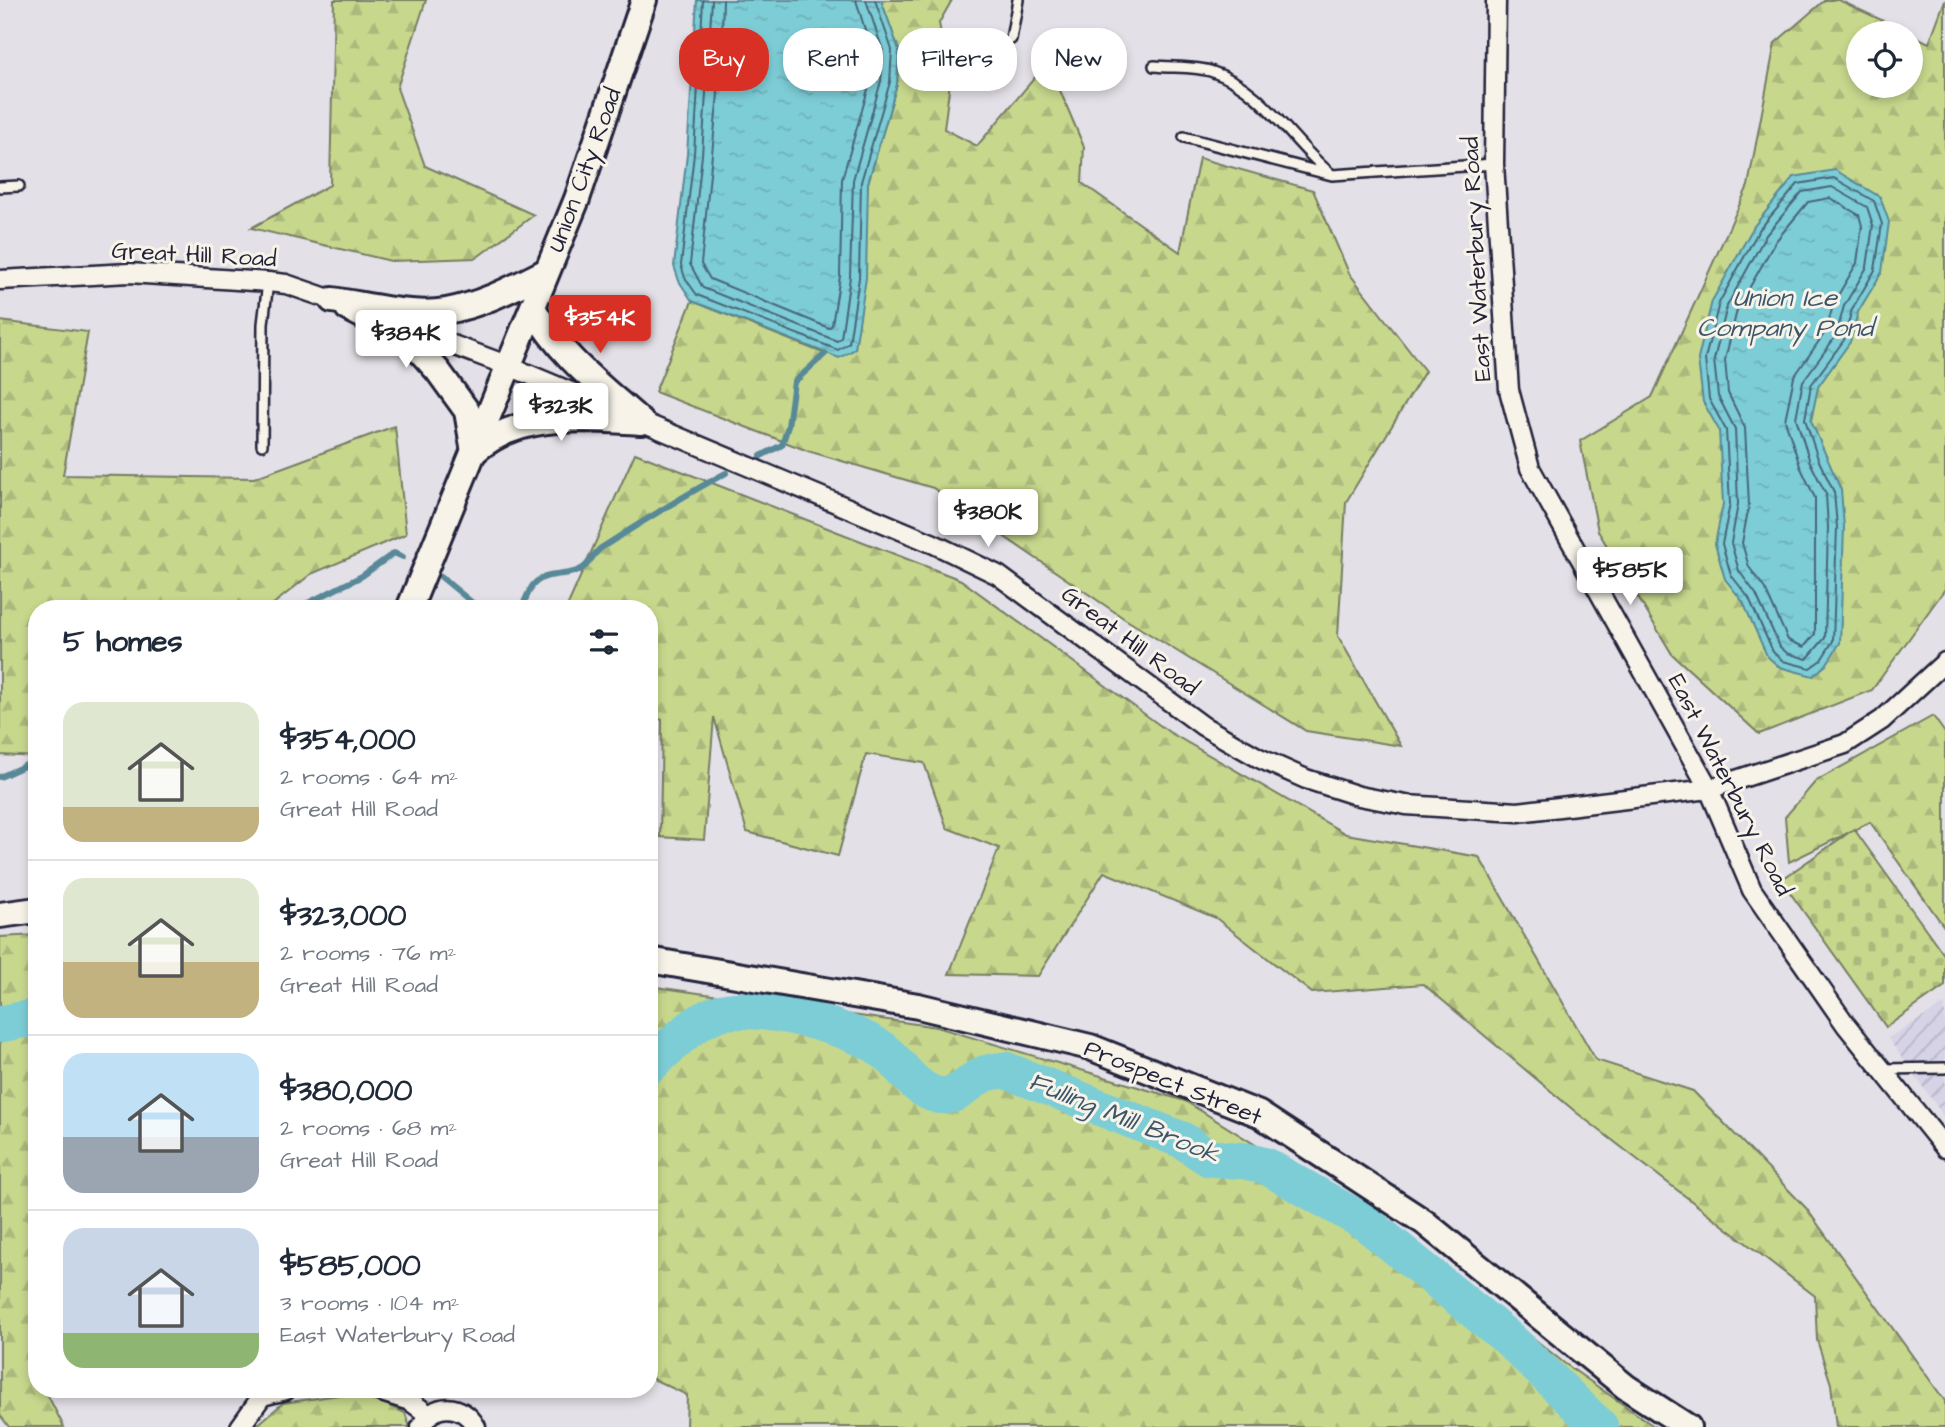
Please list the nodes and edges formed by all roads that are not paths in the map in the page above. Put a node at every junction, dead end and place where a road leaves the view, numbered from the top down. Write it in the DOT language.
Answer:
graph roads {
  1 [pos="644,0"];
  2 [pos="1018,0"];
  3 [pos="1496,0"];
  4 [pos="1013,28"];
  5 [pos="1154,66"];
  6 [pos="1184,137"];
  7 [pos="1494,164"];
  8 [pos="1332,175"];
  9 [pos="19,186"];
  10 [pos="0,187"];
  11 [pos="547,271"];
  12 [pos="0,280"];
  13 [pos="268,282"];
  14 [pos="332,300"];
  15 [pos="533,308"];
  16 [pos="509,366"];
  17 [pos="641,422"];
  18 [pos="262,445"];
  19 [pos="474,452"];
  20 [pos="413,600"];
  21 [pos="1945,662"];
  22 [pos="1709,789"];
  23 [pos="28,911"];
  24 [pos="0,915"];
  25 [pos="658,962"];
  26 [pos="1945,1068"];
  27 [pos="1882,1069"];
  28 [pos="1945,1148"];
  29 [pos="261,1398"];
  30 [pos="400,1398"];
  31 [pos="425,1421"];
  32 [pos="240,1427"];
  33 [pos="476,1427"];
  34 [pos="1688,1427"];
  1 -- 11 [label="main road, Union City Road"];
  2 -- 4 [label="lane"];
  3 -- 7 [label="street, East Waterbury Road"];
  5 -- 8 [label="lane"];
  6 -- 8 [label="lane"];
  7 -- 8 [label="lane"];
  7 -- 22 [label="street, East Waterbury Road"];
  9 -- 10 [label="lane"];
  11 -- 14 [label="main road"];
  11 -- 15 [label="main road, Union City Road"];
  12 -- 13 [label="street, Great Hill Road"];
  13 -- 14 [label="street, Great Hill Road"];
  13 -- 18 [label="lane"];
  14 -- 16 [label="street, Great Hill Road"];
  14 -- 19 [label="main road"];
  15 -- 16 [label="main road, Union City Road"];
  15 -- 17 [label="main road"];
  16 -- 17 [label="street, Great Hill Road"];
  16 -- 19 [label="main road, Union City Road"];
  17 -- 19 [label="main road"];
  17 -- 22 [label="street, Great Hill Road"];
  19 -- 20 [label="main road, Union City Road"];
  21 -- 22 [label="street, Great Hill Road"];
  22 -- 27 [label="street, East Waterbury Road"];
  23 -- 24 [label="main road"];
  25 -- 34 [label="main road, Prospect Street"];
  26 -- 27 [label="lane"];
  27 -- 28 [label="street, East Waterbury Road"];
  29 -- 32 [label="street"];
  30 -- 31 [label="street"];
  31 -- 33 [label="street"];
}
